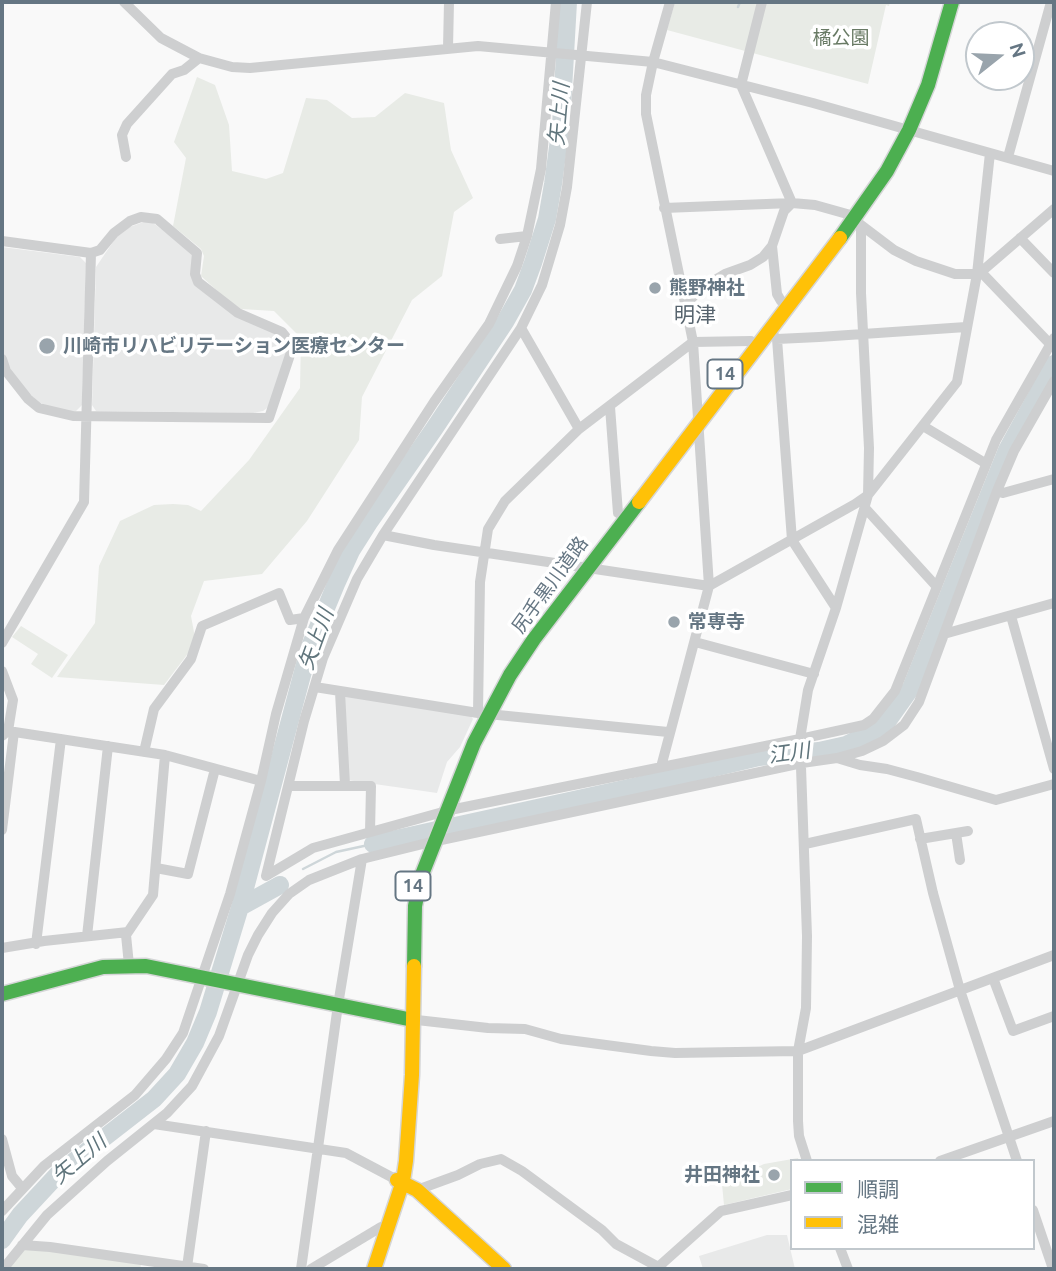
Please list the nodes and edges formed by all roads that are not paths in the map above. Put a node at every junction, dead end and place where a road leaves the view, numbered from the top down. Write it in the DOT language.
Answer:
graph roads {
  1 [pos="124,2"];
  2 [pos="449,2"];
  3 [pos="556,2"];
  4 [pos="587,2"];
  5 [pos="670,2"];
  6 [pos="762,2"];
  7 [pos="944,2"];
  8 [pos="952,2"];
  9 [pos="1051,2"];
  10 [pos="448,48"];
  11 [pos="551,51"];
  12 [pos="582,54"];
  13 [pos="199,58"];
  14 [pos="653,62"];
  15 [pos="741,85"];
  16 [pos="905,129"];
  17 [pos="990,153"];
  18 [pos="126,157"];
  19 [pos="1008,157"];
  20 [pos="1054,171"];
  21 [pos="792,203"];
  22 [pos="664,208"];
  23 [pos="1054,209"];
  24 [pos="854,219"];
  25 [pos="527,236"];
  26 [pos="1020,238"];
  27 [pos="500,239"];
  28 [pos="2,241"];
  29 [pos="772,246"];
  30 [pos="91,253"];
  31 [pos="979,273"];
  32 [pos="1054,273"];
  33 [pos="781,301"];
  34 [pos="686,303"];
  35 [pos="965,327"];
  36 [pos="521,328"];
  37 [pos="863,334"];
  38 [pos="773,335"];
  39 [pos="751,341"];
  40 [pos="693,342"];
  41 [pos="1052,342"];
  42 [pos="2,359"];
  43 [pos="1054,381"];
  44 [pos="610,407"];
  45 [pos="699,414"];
  46 [pos="87,416"];
  47 [pos="923,426"];
  48 [pos="579,429"];
  49 [pos="985,463"];
  50 [pos="1054,479"];
  51 [pos="997,491"];
  52 [pos="868,495"];
  53 [pos="866,509"];
  54 [pos="618,513"];
  55 [pos="383,534"];
  56 [pos="792,540"];
  57 [pos="485,552"];
  58 [pos="583,567"];
  59 [pos="709,586"];
  60 [pos="937,587"];
  61 [pos="1054,603"];
  62 [pos="836,608"];
  63 [pos="1011,615"];
  64 [pos="304,618"];
  65 [pos="944,634"];
  66 [pos="695,642"];
  67 [pos="2,643"];
  68 [pos="2,671"];
  69 [pos="814,674"];
  70 [pos="315,687"];
  71 [pos="340,692"];
  72 [pos="483,714"];
  73 [pos="668,732"];
  74 [pos="8,733"];
  75 [pos="800,739"];
  76 [pos="61,740"];
  77 [pos="108,746"];
  78 [pos="144,752"];
  79 [pos="165,755"];
  80 [pos="837,758"];
  81 [pos="802,763"];
  82 [pos="661,767"];
  83 [pos="215,769"];
  84 [pos="1054,769"];
  85 [pos="261,781"];
  86 [pos="1054,784"];
  87 [pos="345,785"];
  88 [pos="289,786"];
  89 [pos="442,812"];
  90 [pos="2,830"];
  91 [pos="968,831"];
  92 [pos="370,832"];
  93 [pos="956,833"];
  94 [pos="920,839"];
  95 [pos="430,842"];
  96 [pos="805,844"];
  97 [pos="362,859"];
  98 [pos="960,860"];
  99 [pos="156,868"];
  100 [pos="128,932"];
  101 [pos="87,936"];
  102 [pos="36,944"];
  103 [pos="2,948"];
  104 [pos="1054,955"];
  105 [pos="129,965"];
  106 [pos="205,977"];
  107 [pos="993,978"];
  108 [pos="237,984"];
  109 [pos="960,990"];
  110 [pos="2,994"];
  111 [pos="338,1005"];
  112 [pos="1054,1016"];
  113 [pos="410,1020"];
  114 [pos="798,1051"];
  115 [pos="153,1124"];
  116 [pos="1053,1124"];
  117 [pos="205,1131"];
  118 [pos="1009,1136"];
  119 [pos="2,1139"];
  120 [pos="319,1148"];
  121 [pos="806,1159"];
  122 [pos="946,1159"];
  123 [pos="1016,1159"];
  124 [pos="400,1181"];
  125 [pos="22,1188"];
  126 [pos="416,1190"];
  127 [pos="790,1195"];
  128 [pos="2,1211"];
  129 [pos="1035,1216"];
  130 [pos="381,1227"];
  131 [pos="22,1245"];
  132 [pos="841,1250"];
  133 [pos="1052,1263"];
  134 [pos="145,1265"];
  135 [pos="187,1267"];
  136 [pos="3,1269"];
  137 [pos="204,1269"];
  138 [pos="300,1269"];
  139 [pos="311,1269"];
  140 [pos="367,1269"];
  141 [pos="374,1269"];
  142 [pos="504,1269"];
  143 [pos="660,1269"];
  144 [pos="848,1269"];
  1 -- 13 [label="street"];
  2 -- 10 [label="street"];
  3 -- 11 [label="street"];
  4 -- 12 [label="street"];
  5 -- 14 [label="street"];
  6 -- 15 [label="street"];
  7 -- 16 [label="main road, 尻手黒川道路 / 14"];
  8 -- 16 [label="main road, 尻手黒川道路 / 14"];
  9 -- 19 [label="street"];
  10 -- 11 [label="street"];
  10 -- 13 [label="street"];
  11 -- 12 [label="street"];
  11 -- 25 [label="street"];
  12 -- 14 [label="street"];
  12 -- 36 [label="street"];
  13 -- 18 [label="street"];
  14 -- 15 [label="street"];
  14 -- 22 [label="street"];
  15 -- 16 [label="street"];
  15 -- 21 [label="street"];
  16 -- 17 [label="street"];
  16 -- 24 [label="main road, 尻手黒川道路 / 14"];
  17 -- 19 [label="street"];
  17 -- 31 [label="street"];
  19 -- 20 [label="street"];
  21 -- 22 [label="street"];
  21 -- 24 [label="street"];
  21 -- 29 [label="street"];
  22 -- 34 [label="street"];
  23 -- 26 [label="street"];
  24 -- 31 [label="street"];
  24 -- 33 [label="main road, 尻手黒川道路 / 14"];
  24 -- 37 [label="street"];
  24 -- 38 [label="main road, 尻手黒川道路 / 14"];
  25 -- 27 [label="street"];
  25 -- 64 [label="street"];
  26 -- 31 [label="street"];
  26 -- 32 [label="street"];
  28 -- 30 [label="street"];
  29 -- 33 [label="street"];
  29 -- 34 [label="street"];
  30 -- 46 [label="street"];
  30 -- 46 [label="street"];
  31 -- 35 [label="street"];
  31 -- 41 [label="street"];
  33 -- 39 [label="main road, 尻手黒川道路 / 14"];
  34 -- 40 [label="street"];
  35 -- 37 [label="street"];
  35 -- 47 [label="street"];
  36 -- 48 [label="street"];
  36 -- 55 [label="street"];
  37 -- 38 [label="street"];
  37 -- 52 [label="street"];
  38 -- 45 [label="main road, 尻手黒川道路 / 14"];
  38 -- 56 [label="street"];
  39 -- 40 [label="street"];
  39 -- 45 [label="main road, 尻手黒川道路 / 14"];
  40 -- 44 [label="street"];
  40 -- 45 [label="street"];
  41 -- 49 [label="street"];
  42 -- 46 [label="street"];
  43 -- 51 [label="street"];
  44 -- 48 [label="street"];
  44 -- 54 [label="street"];
  45 -- 54 [label="main road, 尻手黒川道路 / 14"];
  45 -- 58 [label="main road, 尻手黒川道路 / 14"];
  45 -- 59 [label="street"];
  46 -- 67 [label="street"];
  47 -- 49 [label="street"];
  47 -- 52 [label="street"];
  48 -- 57 [label="street"];
  49 -- 60 [label="street"];
  50 -- 51 [label="street"];
  51 -- 65 [label="street"];
  52 -- 53 [label="street"];
  52 -- 56 [label="street"];
  53 -- 60 [label="street"];
  53 -- 62 [label="street"];
  54 -- 58 [label="main road, 尻手黒川道路 / 14"];
  55 -- 57 [label="street"];
  55 -- 70 [label="street"];
  56 -- 59 [label="street"];
  56 -- 62 [label="street"];
  57 -- 58 [label="street"];
  57 -- 72 [label="street"];
  58 -- 59 [label="street"];
  58 -- 72 [label="main road, 尻手黒川道路 / 14"];
  59 -- 66 [label="street"];
  60 -- 75 [label="street"];
  61 -- 63 [label="street"];
  62 -- 69 [label="street"];
  63 -- 65 [label="street"];
  63 -- 84 [label="street"];
  64 -- 78 [label="street"];
  64 -- 85 [label="street"];
  65 -- 80 [label="street"];
  66 -- 69 [label="street"];
  66 -- 73 [label="street"];
  68 -- 74 [label="street"];
  69 -- 75 [label="street"];
  70 -- 71 [label="street"];
  70 -- 88 [label="street"];
  71 -- 72 [label="street"];
  71 -- 87 [label="street"];
  72 -- 73 [label="street"];
  72 -- 89 [label="main road, 尻手黒川道路 / 14"];
  73 -- 82 [label="street"];
  74 -- 76 [label="street"];
  74 -- 90 [label="street"];
  75 -- 81 [label="street"];
  75 -- 82 [label="street"];
  76 -- 77 [label="street"];
  76 -- 102 [label="street"];
  77 -- 78 [label="street"];
  77 -- 101 [label="street"];
  78 -- 79 [label="street"];
  79 -- 83 [label="street"];
  79 -- 99 [label="street"];
  80 -- 81 [label="street"];
  80 -- 86 [label="street"];
  81 -- 95 [label="street"];
  81 -- 96 [label="street"];
  82 -- 89 [label="street"];
  83 -- 85 [label="street"];
  83 -- 99 [label="street"];
  85 -- 106 [label="street"];
  87 -- 88 [label="street"];
  87 -- 92 [label="street"];
  88 -- 92 [label="street"];
  89 -- 92 [label="street"];
  89 -- 95 [label="main road, 尻手黒川道路 / 14"];
  91 -- 93 [label="street"];
  93 -- 94 [label="street"];
  93 -- 98 [label="street"];
  94 -- 96 [label="street"];
  94 -- 109 [label="street"];
  95 -- 97 [label="street"];
  95 -- 113 [label="main road, 尻手黒川道路 / 14"];
  96 -- 114 [label="street"];
  97 -- 108 [label="street"];
  97 -- 111 [label="street"];
  99 -- 100 [label="street"];
  100 -- 101 [label="street"];
  100 -- 105 [label="street"];
  101 -- 102 [label="street"];
  102 -- 103 [label="street"];
  104 -- 107 [label="street"];
  105 -- 106 [label="main road"];
  105 -- 110 [label="main road"];
  106 -- 108 [label="main road"];
  106 -- 125 [label="street"];
  107 -- 109 [label="street"];
  107 -- 112 [label="street"];
  108 -- 111 [label="main road"];
  108 -- 115 [label="street"];
  109 -- 114 [label="street"];
  109 -- 118 [label="street"];
  111 -- 113 [label="main road"];
  111 -- 120 [label="street"];
  113 -- 114 [label="street"];
  113 -- 124 [label="main road, 尻手黒川道路 / 14"];
  114 -- 121 [label="street"];
  115 -- 117 [label="street"];
  115 -- 131 [label="street"];
  116 -- 118 [label="street"];
  117 -- 120 [label="street"];
  117 -- 135 [label="street"];
  118 -- 122 [label="street"];
  118 -- 123 [label="street"];
  119 -- 125 [label="street"];
  120 -- 124 [label="street"];
  120 -- 138 [label="street"];
  124 -- 126 [label="main road"];
  124 -- 130 [label="main road, 尻手黒川道路 / 14"];
  124 -- 141 [label="main road, 尻手黒川道路 / 14"];
  125 -- 128 [label="street"];
  126 -- 142 [label="main road"];
  126 -- 143 [label="street"];
  127 -- 143 [label="street"];
  129 -- 133 [label="street"];
  130 -- 139 [label="street"];
  130 -- 140 [label="main road, 尻手黒川道路 / 14"];
  131 -- 134 [label="street"];
  131 -- 136 [label="street"];
  132 -- 144 [label="street"];
  134 -- 135 [label="street"];
  135 -- 137 [label="street"];
}
